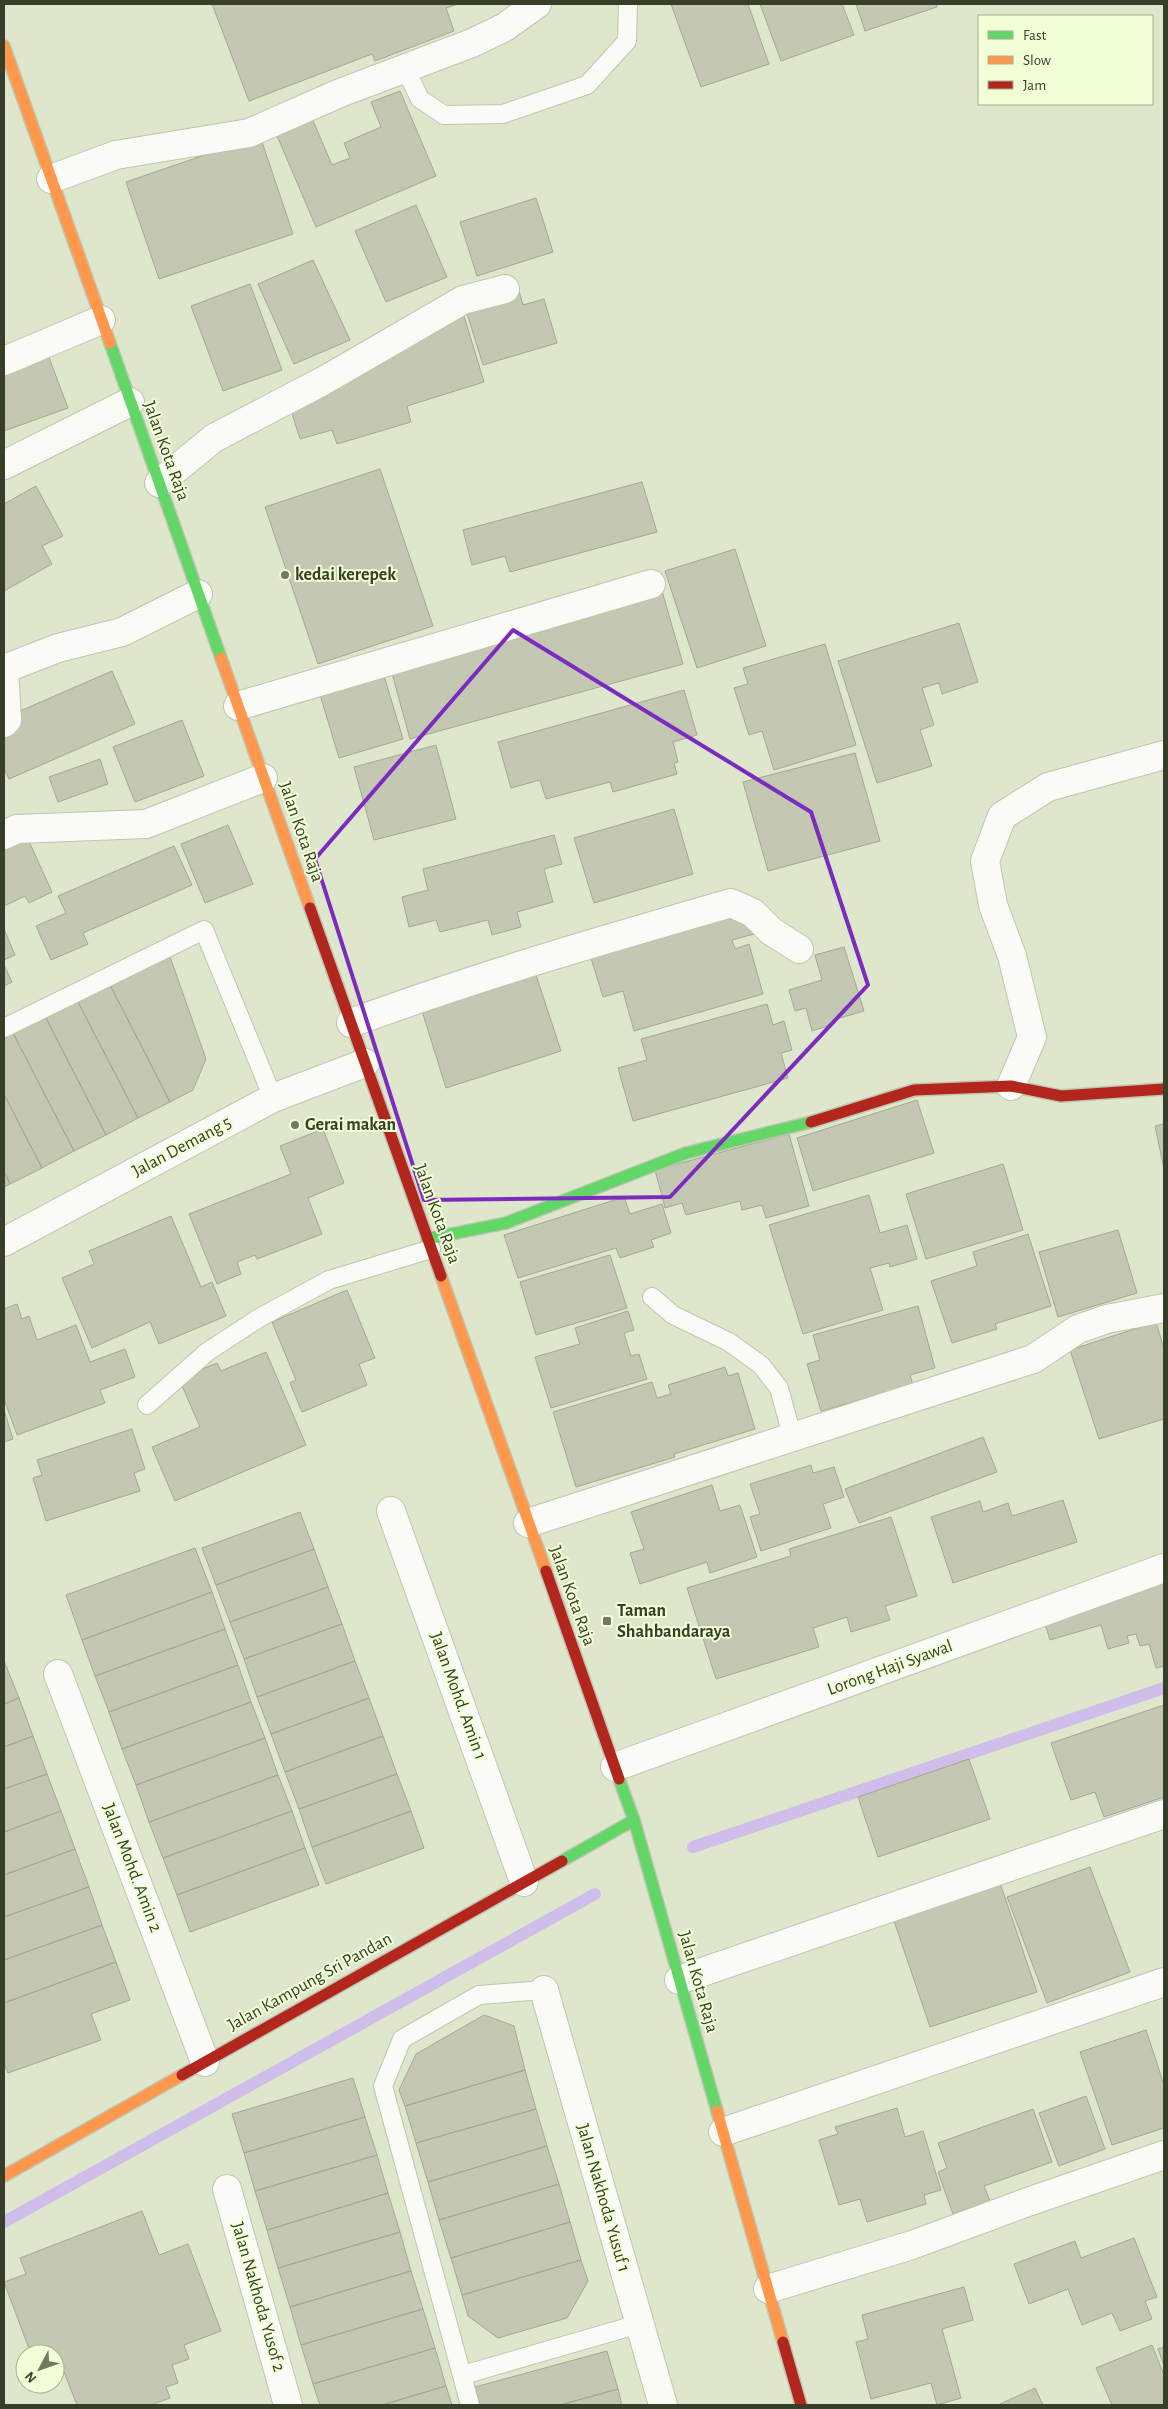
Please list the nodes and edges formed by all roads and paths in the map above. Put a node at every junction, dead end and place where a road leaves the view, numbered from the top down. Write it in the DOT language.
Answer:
graph roads {
  1 [pos="537,4"];
  2 [pos="628,4"];
  3 [pos="4,46"];
  4 [pos="7,65"];
  5 [pos="405,68"];
  6 [pos="51,179"];
  7 [pos="505,289"];
  8 [pos="101,320"];
  9 [pos="4,361"];
  10 [pos="130,402"];
  11 [pos="4,465"];
  12 [pos="159,483"];
  13 [pos="651,584"];
  14 [pos="198,594"];
  15 [pos="4,669"];
  16 [pos="238,706"];
  17 [pos="4,723"];
  18 [pos="1164,754"];
  19 [pos="264,778"];
  20 [pos="4,835"];
  21 [pos="799,949"];
  22 [pos="350,1023"];
  23 [pos="4,1028"];
  24 [pos="365,1063"];
  25 [pos="1011,1086"];
  26 [pos="1164,1089"];
  27 [pos="273,1098"];
  28 [pos="4,1242"];
  29 [pos="429,1244"];
  30 [pos="652,1296"];
  31 [pos="1164,1308"];
  32 [pos="147,1405"];
  33 [pos="792,1436"];
  34 [pos="391,1511"];
  35 [pos="528,1523"];
  36 [pos="1164,1568"];
  37 [pos="58,1674"];
  38 [pos="615,1767"];
  39 [pos="1164,1814"];
  40 [pos="634,1820"];
  41 [pos="524,1882"];
  42 [pos="679,1980"];
  43 [pos="1164,1982"];
  44 [pos="544,1990"];
  45 [pos="205,2062"];
  46 [pos="722,2132"];
  47 [pos="1164,2155"];
  48 [pos="4,2176"];
  49 [pos="227,2189"];
  50 [pos="768,2289"];
  51 [pos="639,2324"];
  52 [pos="462,2375"];
  53 [pos="288,2405"];
  54 [pos="470,2405"];
  55 [pos="662,2405"];
  56 [pos="801,2405"];
  1 -- 5 [label="street"];
  2 -- 5 [label="lane"];
  3 -- 4 [label="main road, Jalan Kota Raja"];
  4 -- 6 [label="main road, Jalan Kota Raja"];
  5 -- 6 [label="street"];
  6 -- 8 [label="main road, Jalan Kota Raja"];
  7 -- 12 [label="street"];
  8 -- 9 [label="street"];
  8 -- 10 [label="main road, Jalan Kota Raja"];
  10 -- 11 [label="street"];
  10 -- 12 [label="main road, Jalan Kota Raja"];
  12 -- 14 [label="main road, Jalan Kota Raja"];
  13 -- 16 [label="street"];
  14 -- 15 [label="street"];
  14 -- 16 [label="main road, Jalan Kota Raja"];
  15 -- 17 [label="street"];
  16 -- 19 [label="main road, Jalan Kota Raja"];
  18 -- 25 [label="street"];
  19 -- 20 [label="street"];
  19 -- 22 [label="main road, Jalan Kota Raja"];
  21 -- 22 [label="street"];
  22 -- 24 [label="main road, Jalan Kota Raja"];
  23 -- 27 [label="lane"];
  24 -- 27 [label="street, Jalan Demang 5"];
  24 -- 29 [label="main road, Jalan Kota Raja"];
  25 -- 26 [label="main road"];
  25 -- 29 [label="main road"];
  27 -- 28 [label="street, Jalan Demang 5"];
  29 -- 32 [label="lane"];
  29 -- 35 [label="main road, Jalan Kota Raja"];
  30 -- 33 [label="lane"];
  31 -- 33 [label="street"];
  33 -- 35 [label="street"];
  34 -- 41 [label="street, Jalan Mohd. Amin 1"];
  35 -- 38 [label="main road, Jalan Kota Raja"];
  36 -- 38 [label="street, Lorong Haji Syawal"];
  37 -- 45 [label="street, Jalan Mohd. Amin 2"];
  38 -- 40 [label="main road, Jalan Kota Raja"];
  39 -- 42 [label="street"];
  40 -- 41 [label="main road, Jalan Kampung Sri Pandan"];
  40 -- 42 [label="main road, Jalan Kota Raja"];
  41 -- 45 [label="main road, Jalan Kampung Sri Pandan"];
  42 -- 46 [label="main road, Jalan Kota Raja"];
  43 -- 46 [label="street"];
  44 -- 51 [label="street, Jalan Nakhoda Yusuf 1"];
  44 -- 52 [label="lane"];
  45 -- 48 [label="main road, Jalan Kampung Sri Pandan"];
  46 -- 50 [label="main road, Jalan Kota Raja"];
  47 -- 50 [label="street"];
  49 -- 53 [label="street, Jalan Nakhoda Yusof 2"];
  50 -- 56 [label="main road, Jalan Kota Raja"];
  51 -- 52 [label="lane"];
  51 -- 55 [label="street, Jalan Nakhoda Yusuf 1"];
  52 -- 54 [label="lane"];
}
